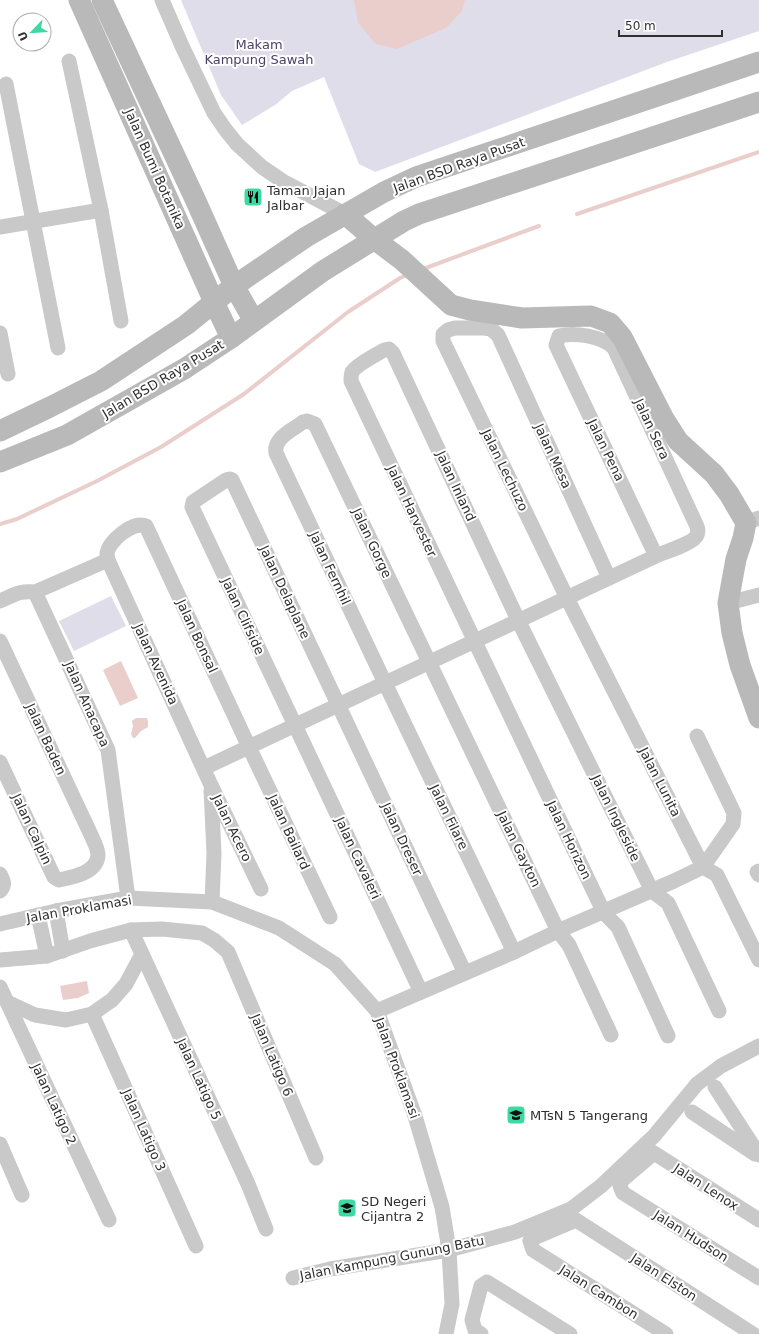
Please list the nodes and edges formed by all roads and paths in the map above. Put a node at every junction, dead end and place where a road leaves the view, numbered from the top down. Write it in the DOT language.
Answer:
graph roads {
  1 [pos="79,0"];
  2 [pos="102,0"];
  3 [pos="162,0"];
  4 [pos="69,62"];
  5 [pos="759,62"];
  6 [pos="6,84"];
  7 [pos="759,102"];
  8 [pos="102,210"];
  9 [pos="344,214"];
  10 [pos="34,222"];
  11 [pos="0,227"];
  12 [pos="374,239"];
  13 [pos="234,286"];
  14 [pos="214,302"];
  15 [pos="120,321"];
  16 [pos="254,321"];
  17 [pos="0,333"];
  18 [pos="231,338"];
  19 [pos="443,341"];
  20 [pos="556,345"];
  21 [pos="58,348"];
  22 [pos="8,374"];
  23 [pos="351,381"];
  24 [pos="0,431"];
  25 [pos="276,453"];
  26 [pos="0,462"];
  27 [pos="232,480"];
  28 [pos="753,521"];
  29 [pos="656,556"];
  30 [pos="108,560"];
  31 [pos="609,578"];
  32 [pos="35,592"];
  33 [pos="759,595"];
  34 [pos="567,598"];
  35 [pos="0,601"];
  36 [pos="728,603"];
  37 [pos="518,620"];
  38 [pos="0,641"];
  39 [pos="474,641"];
  40 [pos="429,662"];
  41 [pos="385,683"];
  42 [pos="338,704"];
  43 [pos="759,718"];
  44 [pos="295,725"];
  45 [pos="697,736"];
  46 [pos="249,747"];
  47 [pos="0,762"];
  48 [pos="204,768"];
  49 [pos="210,782"];
  50 [pos="703,867"];
  51 [pos="759,871"];
  52 [pos="53,874"];
  53 [pos="759,875"];
  54 [pos="261,889"];
  55 [pos="652,891"];
  56 [pos="128,898"];
  57 [pos="212,902"];
  58 [pos="56,911"];
  59 [pos="604,912"];
  60 [pos="38,915"];
  61 [pos="330,918"];
  62 [pos="0,924"];
  63 [pos="130,930"];
  64 [pos="558,931"];
  65 [pos="63,951"];
  66 [pos="514,952"];
  67 [pos="142,954"];
  68 [pos="48,956"];
  69 [pos="0,960"];
  70 [pos="759,960"];
  71 [pos="465,973"];
  72 [pos="0,987"];
  73 [pos="421,992"];
  74 [pos="7,1002"];
  75 [pos="719,1011"];
  76 [pos="377,1012"];
  77 [pos="92,1014"];
  78 [pos="611,1035"];
  79 [pos="668,1036"];
  80 [pos="759,1046"];
  81 [pos="715,1087"];
  82 [pos="692,1112"];
  83 [pos="0,1144"];
  84 [pos="759,1156"];
  85 [pos="316,1158"];
  86 [pos="623,1193"];
  87 [pos="22,1195"];
  88 [pos="109,1220"];
  89 [pos="576,1220"];
  90 [pos="759,1220"];
  91 [pos="266,1229"];
  92 [pos="196,1246"];
  93 [pos="449,1250"];
  94 [pos="293,1278"];
  95 [pos="759,1278"];
  96 [pos="478,1332"];
  97 [pos="446,1334"];
  98 [pos="570,1334"];
  99 [pos="666,1334"];
  100 [pos="753,1334"];
  1 -- 14 [label="main road, Jalan Bumi Botanika"];
  2 -- 13 [label="main road, Jalan Bumi Botanika"];
  3 -- 9 [label="street"];
  4 -- 8 [label="street"];
  5 -- 9 [label="main road, Jalan BSD Raya Pusat"];
  6 -- 10 [label="street"];
  7 -- 12 [label="main road, Jalan BSD Raya Pusat"];
  8 -- 10 [label="street"];
  8 -- 15 [label="street"];
  9 -- 12 [label="main road"];
  9 -- 13 [label="main road, Jalan BSD Raya Pusat"];
  10 -- 11 [label="street"];
  10 -- 21 [label="street"];
  12 -- 16 [label="main road, Jalan BSD Raya Pusat"];
  12 -- 28 [label="main road"];
  13 -- 14 [label="main road, Jalan BSD Raya Pusat"];
  13 -- 16 [label="main road, Jalan Bumi Botanika"];
  14 -- 18 [label="main road, Jalan Bumi Botanika"];
  14 -- 24 [label="main road, Jalan BSD Raya Pusat"];
  16 -- 18 [label="main road, Jalan BSD Raya Pusat"];
  17 -- 22 [label="street"];
  18 -- 26 [label="main road, Jalan BSD Raya Pusat"];
  19 -- 31 [label="street, Jalan Mesa"];
  19 -- 34 [label="street, Jalan Lechuzo"];
  20 -- 29 [label="street, Jalan Pena"];
  20 -- 29 [label="street, Jalan Sera"];
  23 -- 37 [label="street, Jalan Inland"];
  23 -- 39 [label="street, Jalan Harvester"];
  25 -- 40 [label="street, Jalan Gorge"];
  25 -- 41 [label="street, Jalan Fernhil"];
  27 -- 42 [label="street, Jalan Delaplane"];
  27 -- 44 [label="street, Jalan Clifside"];
  28 -- 36 [label="main road"];
  29 -- 31 [label="street"];
  30 -- 32 [label="street"];
  30 -- 46 [label="street, Jalan Bonsal"];
  30 -- 48 [label="street, Jalan Avenida"];
  31 -- 34 [label="street"];
  32 -- 35 [label="street"];
  32 -- 56 [label="street, Jalan Anacapa"];
  33 -- 36 [label="street"];
  34 -- 37 [label="street"];
  34 -- 50 [label="street, Jalan Lunita"];
  36 -- 43 [label="main road"];
  37 -- 39 [label="street"];
  37 -- 55 [label="street, Jalan Ingleside"];
  38 -- 52 [label="street, Jalan Baden"];
  39 -- 40 [label="street"];
  39 -- 59 [label="street, Jalan Horizon"];
  40 -- 41 [label="street"];
  40 -- 64 [label="street, Jalan Gayton"];
  41 -- 42 [label="street"];
  41 -- 66 [label="street, Jalan Filare"];
  42 -- 44 [label="street"];
  42 -- 71 [label="street, Jalan Dreser"];
  44 -- 46 [label="street"];
  44 -- 73 [label="street, Jalan Cavaleri"];
  45 -- 50 [label="street"];
  46 -- 48 [label="street"];
  46 -- 61 [label="street, Jalan Bailard"];
  47 -- 52 [label="street, Jalan Calpin"];
  48 -- 49 [label="street, Jalan Acero"];
  49 -- 54 [label="street, Jalan Acero"];
  49 -- 57 [label="street"];
  50 -- 55 [label="street"];
  50 -- 70 [label="street, Jalan Lunita"];
  51 -- 53 [label="street"];
  55 -- 59 [label="street"];
  55 -- 75 [label="street, Jalan Ingleside"];
  56 -- 57 [label="street, Jalan Proklamasi"];
  56 -- 58 [label="street, Jalan Proklamasi"];
  57 -- 76 [label="street, Jalan Proklamasi"];
  58 -- 60 [label="street, Jalan Proklamasi"];
  58 -- 65 [label="street"];
  59 -- 64 [label="street"];
  59 -- 79 [label="street, Jalan Horizon"];
  60 -- 62 [label="street, Jalan Proklamasi"];
  60 -- 68 [label="street"];
  63 -- 65 [label="street"];
  63 -- 67 [label="street, Jalan Latigo 5"];
  63 -- 85 [label="street, Jalan Latigo 6"];
  64 -- 66 [label="street"];
  64 -- 78 [label="street, Jalan Gayton"];
  65 -- 68 [label="street"];
  66 -- 71 [label="street"];
  67 -- 77 [label="street"];
  67 -- 91 [label="street, Jalan Latigo 5"];
  68 -- 69 [label="street"];
  71 -- 73 [label="street"];
  72 -- 74 [label="street, Jalan Latigo 2"];
  73 -- 76 [label="street"];
  74 -- 77 [label="street"];
  74 -- 88 [label="street, Jalan Latigo 2"];
  76 -- 93 [label="street, Jalan Proklamasi"];
  77 -- 92 [label="street, Jalan Latigo 3"];
  80 -- 93 [label="street, Jalan Kampung Gunung Batu"];
  81 -- 84 [label="street"];
  82 -- 84 [label="street"];
  83 -- 87 [label="street"];
  86 -- 90 [label="street, Jalan Lenox"];
  86 -- 95 [label="street, Jalan Hudson"];
  89 -- 99 [label="street, Jalan Cambon"];
  89 -- 100 [label="street, Jalan Elston"];
  93 -- 94 [label="street, Jalan Kampung Gunung Batu"];
  93 -- 97 [label="street, Jalan Proklamasi"];
  96 -- 98 [label="street"];
}
